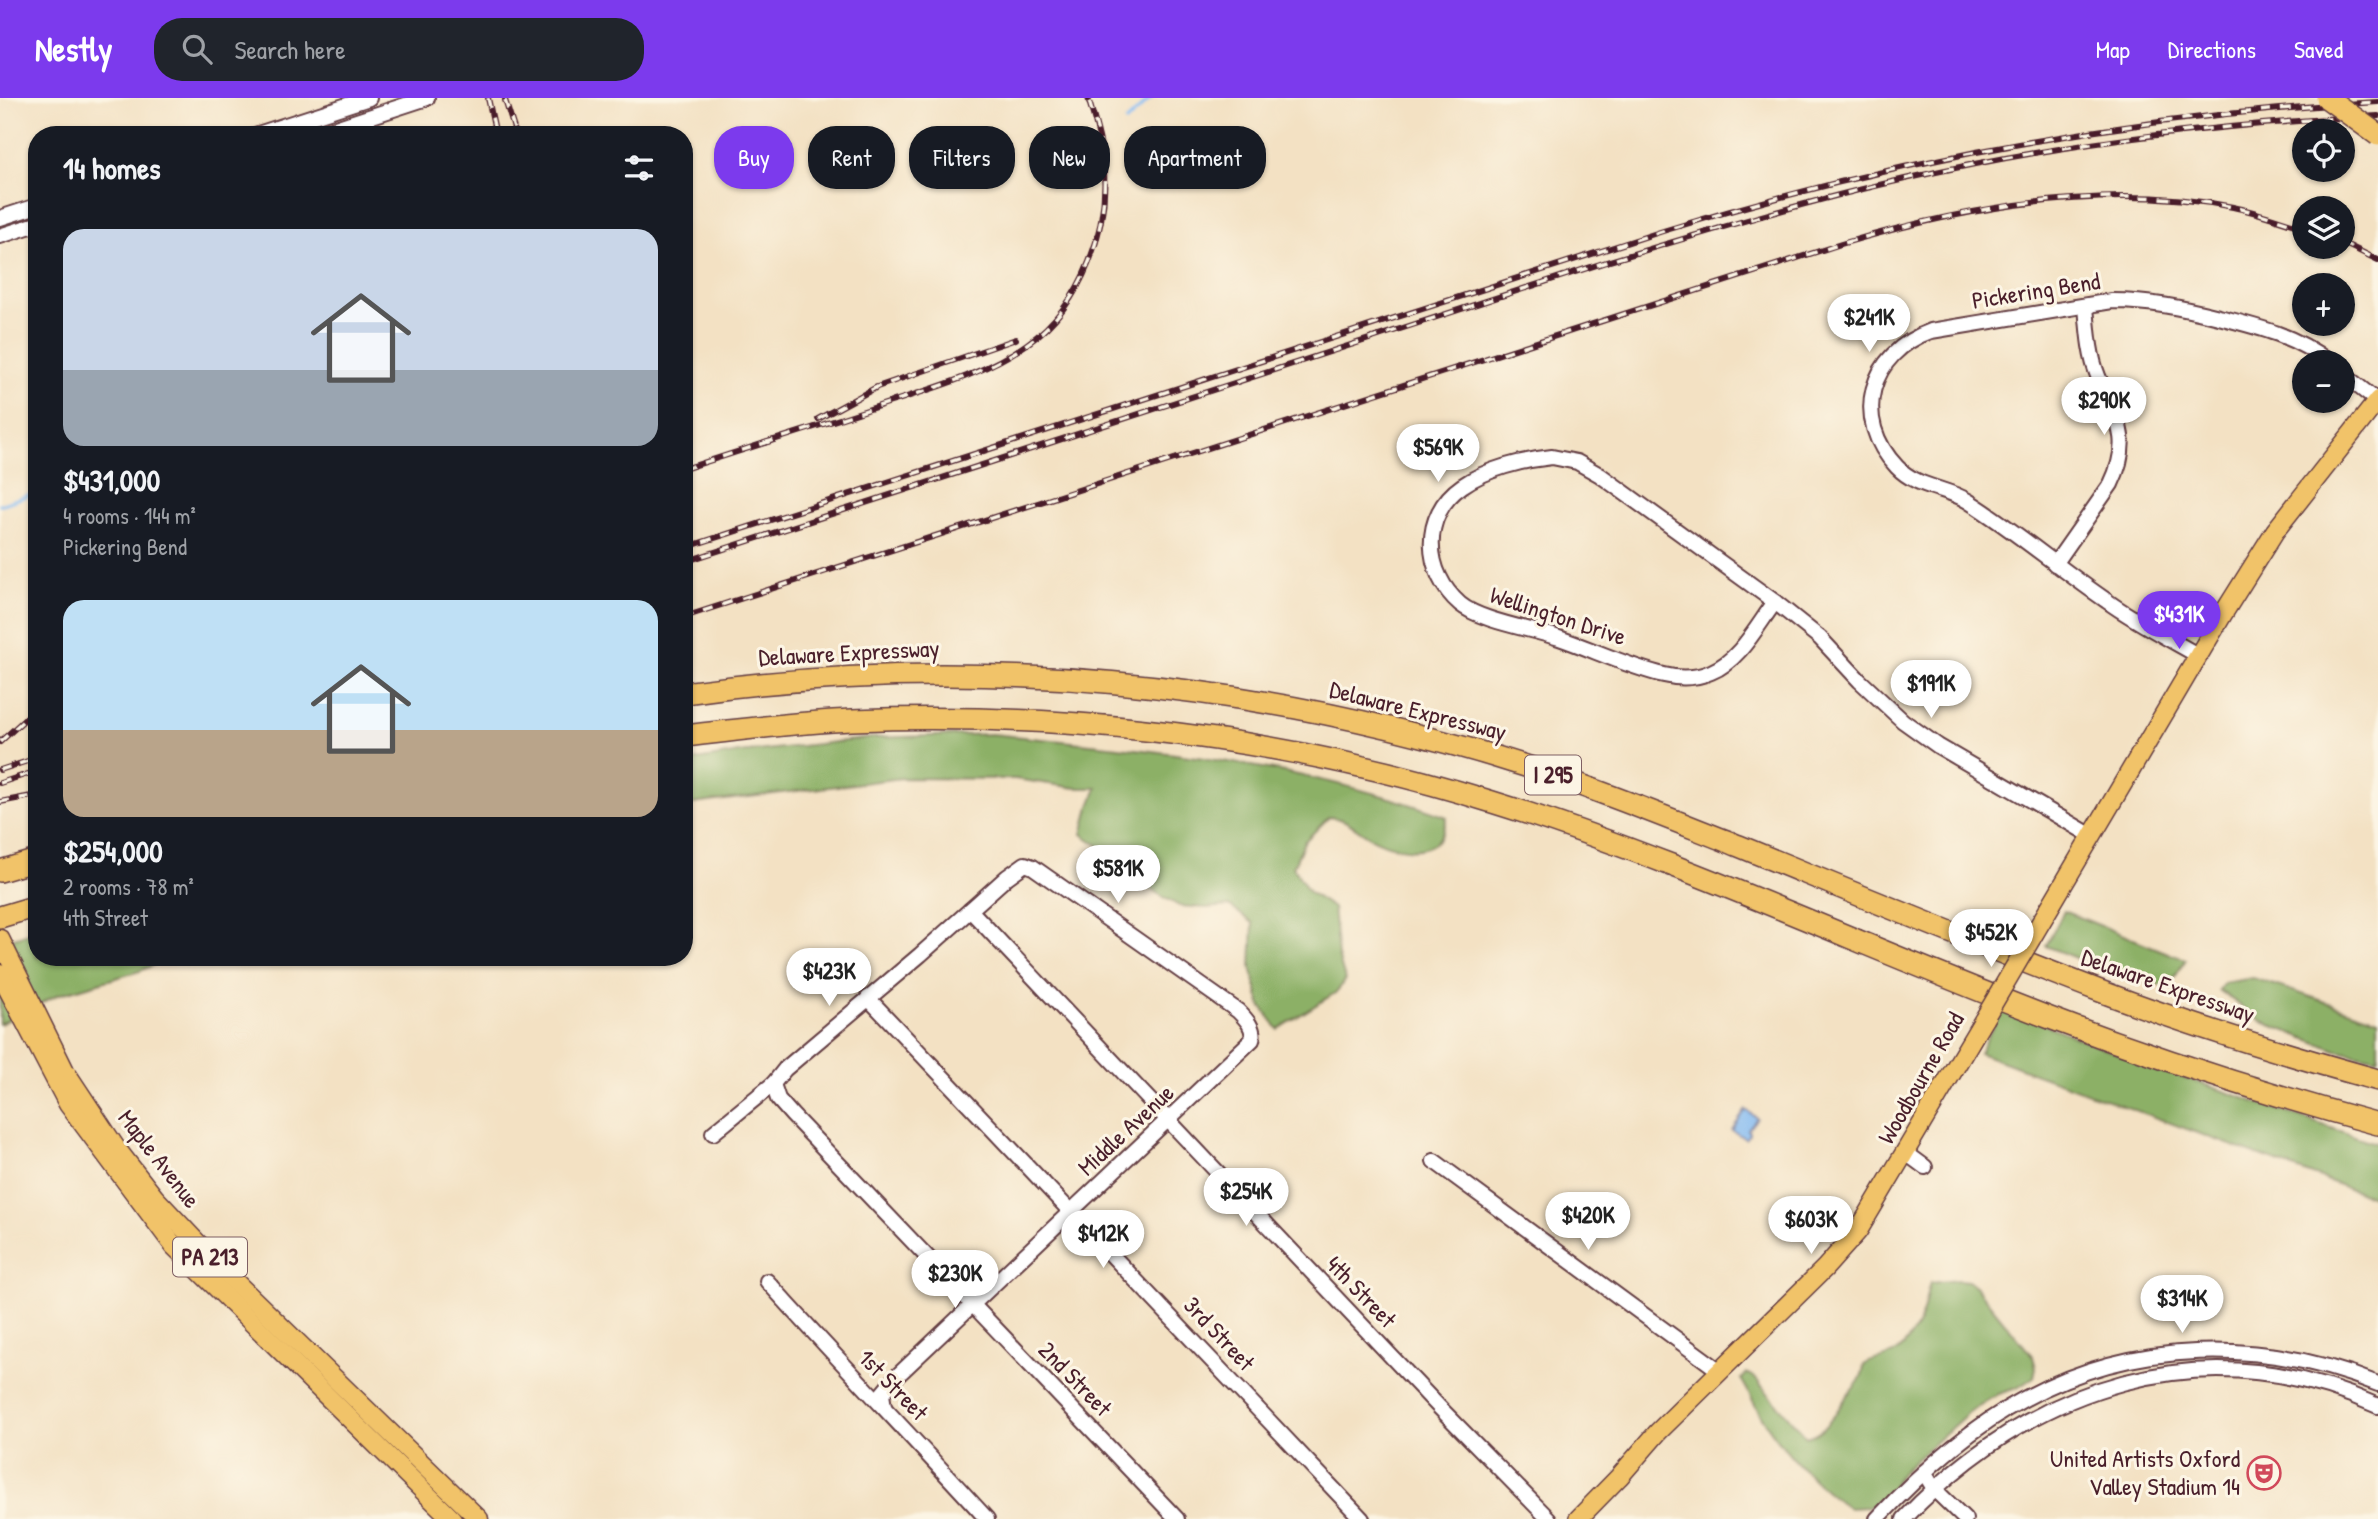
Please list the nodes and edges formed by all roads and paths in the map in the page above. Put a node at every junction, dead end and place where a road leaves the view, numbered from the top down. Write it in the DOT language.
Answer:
graph roads {
  1 [pos="369,98"];
  2 [pos="427,98"];
  3 [pos="2327,98"];
  4 [pos="2351,98"];
  5 [pos="2378,118"];
  6 [pos="283,126"];
  7 [pos="341,126"];
  8 [pos="2378,135"];
  9 [pos="28,209"];
  10 [pos="0,218"];
  11 [pos="28,227"];
  12 [pos="0,236"];
  13 [pos="2086,306"];
  14 [pos="2311,350"];
  15 [pos="2355,383"];
  16 [pos="2377,400"];
  17 [pos="2055,564"];
  18 [pos="1775,602"];
  19 [pos="2199,656"];
  20 [pos="693,692"];
  21 [pos="693,735"];
  22 [pos="2092,836"];
  23 [pos="28,863"];
  24 [pos="0,871"];
  25 [pos="28,909"];
  26 [pos="970,910"];
  27 [pos="0,917"];
  28 [pos="2,943"];
  29 [pos="0,974"];
  30 [pos="868,999"];
  31 [pos="2378,1080"];
  32 [pos="773,1084"];
  33 [pos="1168,1121"];
  34 [pos="2378,1124"];
  35 [pos="713,1133"];
  36 [pos="1906,1153"];
  37 [pos="1434,1161"];
  38 [pos="1925,1167"];
  39 [pos="1072,1212"];
  40 [pos="767,1281"];
  41 [pos="974,1305"];
  42 [pos="1720,1371"];
  43 [pos="2378,1384"];
  44 [pos="2378,1406"];
  45 [pos="884,1407"];
  46 [pos="1924,1472"];
  47 [pos="1934,1489"];
  48 [pos="452,1519"];
  49 [pos="479,1519"];
  50 [pos="987,1519"];
  51 [pos="1177,1519"];
  52 [pos="1362,1519"];
  53 [pos="1549,1519"];
  54 [pos="1578,1519"];
  55 [pos="1877,1519"];
  56 [pos="1904,1519"];
  57 [pos="1965,1519"];
  1 -- 6 [label="street"];
  2 -- 7 [label="street"];
  3 -- 8 [label="highway, bridge"];
  4 -- 5 [label="highway"];
  9 -- 10 [label="street"];
  11 -- 12 [label="street"];
  13 -- 14 [label="street, Pickering Bend"];
  13 -- 17 [label="street"];
  13 -- 17 [label="street, Pickering Bend"];
  15 -- 16 [label="street"];
  16 -- 19 [label="main road, Woodbourne Road"];
  17 -- 19 [label="street, Pickering Bend"];
  18 -- 18 [label="street, Wellington Drive"];
  18 -- 22 [label="street, Wellington Drive"];
  19 -- 22 [label="main road, Woodbourne Road"];
  20 -- 31 [label="highway, Delaware Expressway / I 295"];
  21 -- 34 [label="highway, I 295"];
  22 -- 36 [label="main road, Woodbourne Road, bridge"];
  23 -- 24 [label="highway"];
  25 -- 27 [label="highway"];
  26 -- 30 [label="street"];
  26 -- 33 [label="street, 4th Street"];
  26 -- 33 [label="street, Middle Avenue"];
  28 -- 49 [label="main road, Maple Avenue / PA 213"];
  29 -- 48 [label="main road, Maple Avenue / PA 213"];
  30 -- 32 [label="street"];
  30 -- 39 [label="street, 3rd Street"];
  32 -- 35 [label="street"];
  32 -- 41 [label="street, 2nd Street"];
  33 -- 39 [label="street, Middle Avenue"];
  33 -- 53 [label="street, 4th Street"];
  36 -- 38 [label="street"];
  36 -- 42 [label="main road, Woodbourne Road"];
  37 -- 42 [label="street"];
  39 -- 41 [label="street, Middle Avenue"];
  39 -- 52 [label="street, 3rd Street"];
  40 -- 45 [label="street, 1st Street"];
  41 -- 45 [label="street, Middle Avenue"];
  41 -- 51 [label="street, 2nd Street"];
  42 -- 54 [label="main road, Woodbourne Road"];
  43 -- 46 [label="street"];
  44 -- 47 [label="street"];
  45 -- 50 [label="street, 1st Street"];
  46 -- 47 [label="street"];
  46 -- 55 [label="street"];
  47 -- 56 [label="street"];
  47 -- 57 [label="street"];
}
